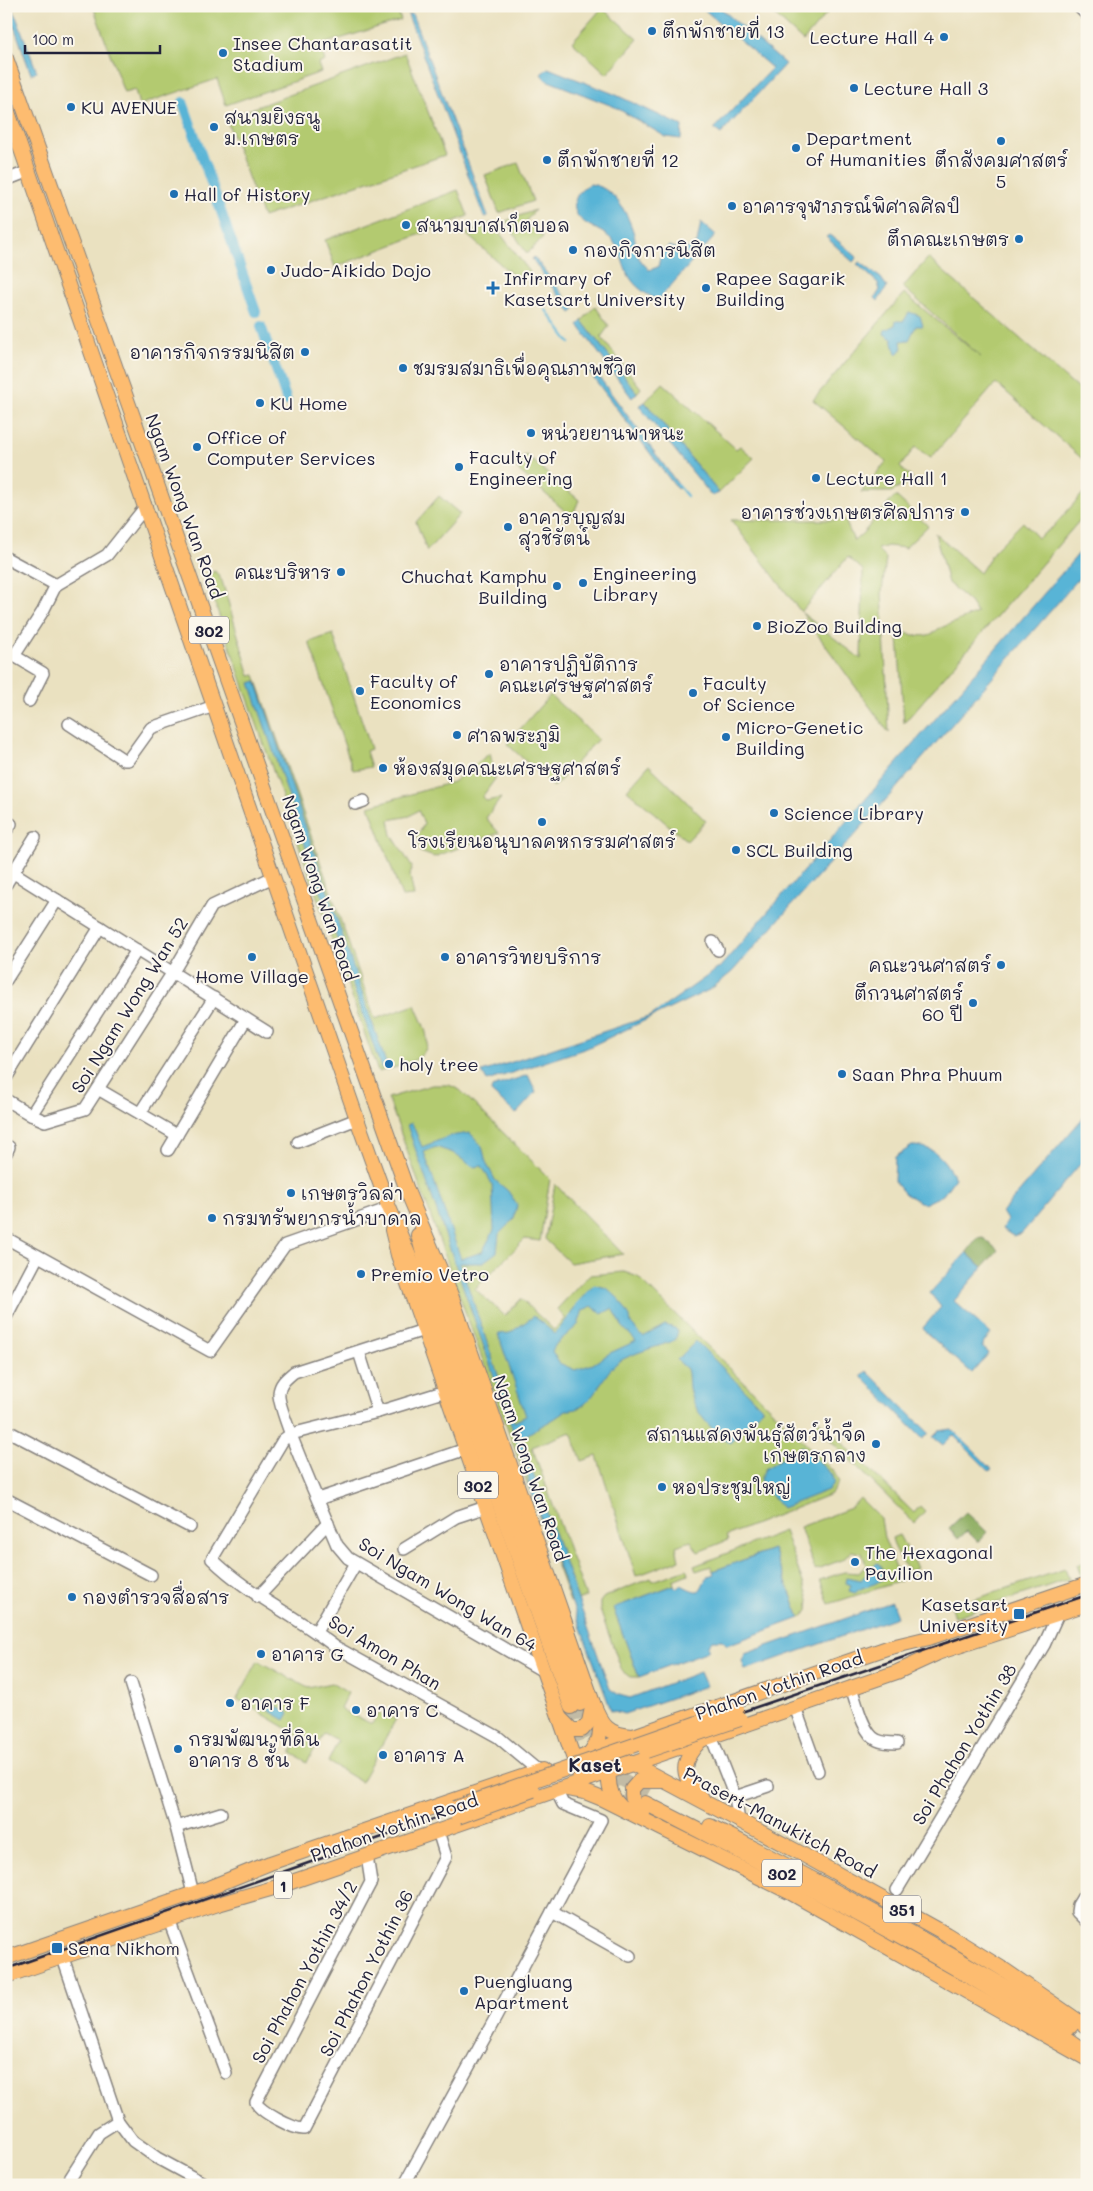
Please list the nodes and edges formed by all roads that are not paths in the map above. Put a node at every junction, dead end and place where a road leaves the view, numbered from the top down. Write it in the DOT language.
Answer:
graph roads {
  1 [pos="1078,6"];
  2 [pos="1087,15"];
  3 [pos="7,59"];
  4 [pos="6,106"];
  5 [pos="30,171"];
  6 [pos="6,180"];
  7 [pos="146,506"];
  8 [pos="6,558"];
  9 [pos="56,585"];
  10 [pos="9,654"];
  11 [pos="29,701"];
  12 [pos="214,706"];
  13 [pos="69,724"];
  14 [pos="35,837"];
  15 [pos="10,870"];
  16 [pos="273,877"];
  17 [pos="6,884"];
  18 [pos="57,900"];
  19 [pos="100,927"];
  20 [pos="136,950"];
  21 [pos="173,972"];
  22 [pos="6,980"];
  23 [pos="214,998"];
  24 [pos="246,1019"];
  25 [pos="267,1032"];
  26 [pos="6,1078"];
  27 [pos="98,1088"];
  28 [pos="6,1100"];
  29 [pos="140,1113"];
  30 [pos="31,1115"];
  31 [pos="357,1119"];
  32 [pos="177,1135"];
  33 [pos="298,1142"];
  34 [pos="168,1150"];
  35 [pos="386,1204"];
  36 [pos="6,1238"];
  37 [pos="38,1256"];
  38 [pos="6,1316"];
  39 [pos="424,1330"];
  40 [pos="359,1352"];
  41 [pos="446,1391"];
  42 [pos="378,1412"];
  43 [pos="6,1430"];
  44 [pos="291,1434"];
  45 [pos="466,1449"];
  46 [pos="6,1499"];
  47 [pos="318,1499"];
  48 [pos="486,1507"];
  49 [pos="328,1523"];
  50 [pos="190,1527"];
  51 [pos="404,1549"];
  52 [pos="356,1563"];
  53 [pos="151,1575"];
  54 [pos="1087,1584"];
  55 [pos="258,1597"];
  56 [pos="1087,1604"];
  57 [pos="1058,1614"];
  58 [pos="316,1632"];
  59 [pos="929,1638"];
  60 [pos="936,1654"];
  61 [pos="543,1671"];
  62 [pos="131,1683"];
  63 [pos="851,1688"];
  64 [pos="581,1705"];
  65 [pos="795,1707"];
  66 [pos="738,1714"];
  67 [pos="558,1715"];
  68 [pos="693,1715"];
  69 [pos="601,1722"];
  70 [pos="707,1737"];
  71 [pos="629,1738"];
  72 [pos="897,1743"];
  73 [pos="632,1764"];
  74 [pos="581,1765"];
  75 [pos="610,1767"];
  76 [pos="542,1770"];
  77 [pos="818,1771"];
  78 [pos="513,1780"];
  79 [pos="664,1781"];
  80 [pos="768,1786"];
  81 [pos="557,1789"];
  82 [pos="734,1796"];
  83 [pos="520,1803"];
  84 [pos="609,1803"];
  85 [pos="709,1805"];
  86 [pos="626,1811"];
  87 [pos="456,1812"];
  88 [pos="221,1813"];
  89 [pos="739,1821"];
  90 [pos="652,1823"];
  91 [pos="176,1827"];
  92 [pos="438,1831"];
  93 [pos="367,1856"];
  94 [pos="211,1886"];
  95 [pos="898,1890"];
  96 [pos="1087,1890"];
  97 [pos="193,1893"];
  98 [pos="218,1904"];
  99 [pos="552,1912"];
  100 [pos="169,1920"];
  101 [pos="1087,1922"];
  102 [pos="630,1956"];
  103 [pos="6,1958"];
  104 [pos="64,1958"];
  105 [pos="6,1976"];
  106 [pos="1087,2026"];
  107 [pos="1087,2035"];
  108 [pos="1087,2052"];
  109 [pos="1087,2059"];
  110 [pos="226,2073"];
  111 [pos="256,2102"];
  112 [pos="118,2121"];
  113 [pos="66,2185"];
  114 [pos="207,2185"];
  115 [pos="404,2185"];
  1 -- 2 [label="street"];
  3 -- 64 [label="main road, Ngam Wong Wan Road / 302"];
  4 -- 5 [label="main road, Ngam Wong Wan Road / 302"];
  5 -- 6 [label="street"];
  5 -- 7 [label="main road, Ngam Wong Wan Road / 302"];
  7 -- 9 [label="street"];
  7 -- 12 [label="main road, Ngam Wong Wan Road / 302"];
  8 -- 9 [label="street"];
  9 -- 10 [label="street"];
  10 -- 11 [label="street"];
  12 -- 13 [label="street"];
  12 -- 16 [label="main road, Ngam Wong Wan Road / 302"];
  14 -- 15 [label="street"];
  15 -- 17 [label="street"];
  15 -- 18 [label="street"];
  16 -- 21 [label="street, Soi Ngam Wong Wan 52"];
  16 -- 31 [label="main road, Ngam Wong Wan Road / 302"];
  18 -- 19 [label="street"];
  18 -- 22 [label="street"];
  19 -- 20 [label="street"];
  19 -- 26 [label="street"];
  20 -- 21 [label="street"];
  20 -- 30 [label="street"];
  21 -- 23 [label="street"];
  21 -- 27 [label="street, Soi Ngam Wong Wan 52"];
  23 -- 24 [label="street"];
  23 -- 29 [label="street"];
  24 -- 25 [label="street"];
  24 -- 32 [label="street"];
  27 -- 29 [label="street"];
  27 -- 30 [label="street, Soi Ngam Wong Wan 52"];
  28 -- 30 [label="street, Soi Ngam Wong Wan 52"];
  29 -- 32 [label="street"];
  31 -- 33 [label="street"];
  31 -- 35 [label="main road, Ngam Wong Wan Road / 302"];
  32 -- 34 [label="street"];
  35 -- 37 [label="street"];
  35 -- 39 [label="main road, Ngam Wong Wan Road / 302"];
  35 -- 64 [label="main road, Ngam Wong Wan Road / 302"];
  36 -- 37 [label="street"];
  37 -- 38 [label="street"];
  39 -- 40 [label="street, Soi Ngam Wong Wan 64"];
  39 -- 41 [label="main road, Ngam Wong Wan Road / 302"];
  40 -- 42 [label="street"];
  40 -- 44 [label="street, Soi Ngam Wong Wan 64"];
  41 -- 42 [label="street"];
  41 -- 45 [label="main road, Ngam Wong Wan Road / 302"];
  42 -- 44 [label="street"];
  43 -- 50 [label="street"];
  44 -- 47 [label="street, Soi Ngam Wong Wan 64"];
  44 -- 55 [label="street, Soi Amon Phan"];
  45 -- 47 [label="street"];
  45 -- 48 [label="main road, Ngam Wong Wan Road / 302"];
  46 -- 53 [label="street"];
  47 -- 49 [label="street, Soi Ngam Wong Wan 64"];
  48 -- 51 [label="street"];
  48 -- 61 [label="main road, Ngam Wong Wan Road / 302"];
  49 -- 52 [label="street, Soi Ngam Wong Wan 64"];
  49 -- 55 [label="street"];
  52 -- 58 [label="street"];
  52 -- 61 [label="street, Soi Ngam Wong Wan 64"];
  54 -- 59 [label="main road, Phahon Yothin Road"];
  55 -- 58 [label="street, Soi Amon Phan"];
  56 -- 57 [label="main road, Phahon Yothin Road"];
  57 -- 60 [label="main road, Phahon Yothin Road"];
  57 -- 95 [label="street, Soi Phahon Yothin 38"];
  58 -- 76 [label="street, Soi Amon Phan"];
  59 -- 66 [label="main road, Phahon Yothin Road"];
  59 -- 68 [label="main road, Phahon Yothin Road"];
  60 -- 63 [label="main road, Phahon Yothin Road"];
  60 -- 66 [label="main road, Phahon Yothin Road"];
  61 -- 67 [label="main road, Ngam Wong Wan Road / 302"];
  62 -- 91 [label="street"];
  63 -- 65 [label="main road, Phahon Yothin Road"];
  63 -- 72 [label="street"];
  64 -- 67 [label="main road"];
  64 -- 69 [label="main road, Ngam Wong Wan Road / 302"];
  65 -- 70 [label="main road, Phahon Yothin Road"];
  65 -- 77 [label="street"];
  66 -- 87 [label="main road, Phahon Yothin Road, bridge"];
  67 -- 74 [label="main road, Ngam Wong Wan Road / 302"];
  68 -- 70 [label="main road"];
  68 -- 71 [label="main road, Phahon Yothin Road"];
  69 -- 71 [label="main road"];
  69 -- 74 [label="main road"];
  70 -- 73 [label="main road, Phahon Yothin Road"];
  70 -- 82 [label="street"];
  70 -- 85 [label="main road"];
  71 -- 74 [label="main road, Phahon Yothin Road"];
  71 -- 75 [label="main road"];
  73 -- 75 [label="main road, Phahon Yothin Road"];
  73 -- 79 [label="main road, Prasert-Manukitch Road / 351"];
  74 -- 75 [label="main road, Phahon Yothin Road"];
  74 -- 75 [label="main road"];
  74 -- 76 [label="main road, Phahon Yothin Road"];
  74 -- 81 [label="main road"];
  74 -- 84 [label="main road"];
  75 -- 86 [label="main road"];
  76 -- 78 [label="main road, Phahon Yothin Road"];
  78 -- 83 [label="main road"];
  78 -- 94 [label="main road, Phahon Yothin Road"];
  79 -- 85 [label="main road, Prasert-Manukitch Road / 351"];
  79 -- 90 [label="main road"];
  80 -- 82 [label="street"];
  81 -- 83 [label="main road, Phahon Yothin Road / 1"];
  81 -- 84 [label="main road, 351"];
  81 -- 99 [label="street"];
  82 -- 89 [label="street"];
  83 -- 92 [label="main road, Phahon Yothin Road / 1"];
  84 -- 86 [label="main road, 351"];
  85 -- 89 [label="main road, Prasert-Manukitch Road / 351"];
  86 -- 90 [label="main road, 351"];
  87 -- 94 [label="main road, Phahon Yothin Road"];
  87 -- 98 [label="main road, Phahon Yothin Road"];
  88 -- 91 [label="street"];
  89 -- 106 [label="main road, Prasert-Manukitch Road / 351"];
  90 -- 109 [label="main road, 351"];
  91 -- 97 [label="street"];
  92 -- 93 [label="main road, Phahon Yothin Road / 1"];
  92 -- 111 [label="street, Soi Phahon Yothin 36"];
  93 -- 98 [label="main road, Phahon Yothin Road / 1"];
  93 -- 111 [label="street, Soi Phahon Yothin 34/2"];
  94 -- 97 [label="main road, Phahon Yothin Road"];
  96 -- 101 [label="street"];
  97 -- 103 [label="main road, Phahon Yothin Road"];
  98 -- 100 [label="main road, Phahon Yothin Road / 1"];
  99 -- 102 [label="street"];
  99 -- 115 [label="street"];
  100 -- 104 [label="main road, Phahon Yothin Road / 1"];
  100 -- 110 [label="street"];
  104 -- 105 [label="main road, Phahon Yothin Road / 1"];
  104 -- 112 [label="street"];
  107 -- 108 [label="main road, 302"];
  112 -- 113 [label="street"];
  112 -- 114 [label="street"];
}
